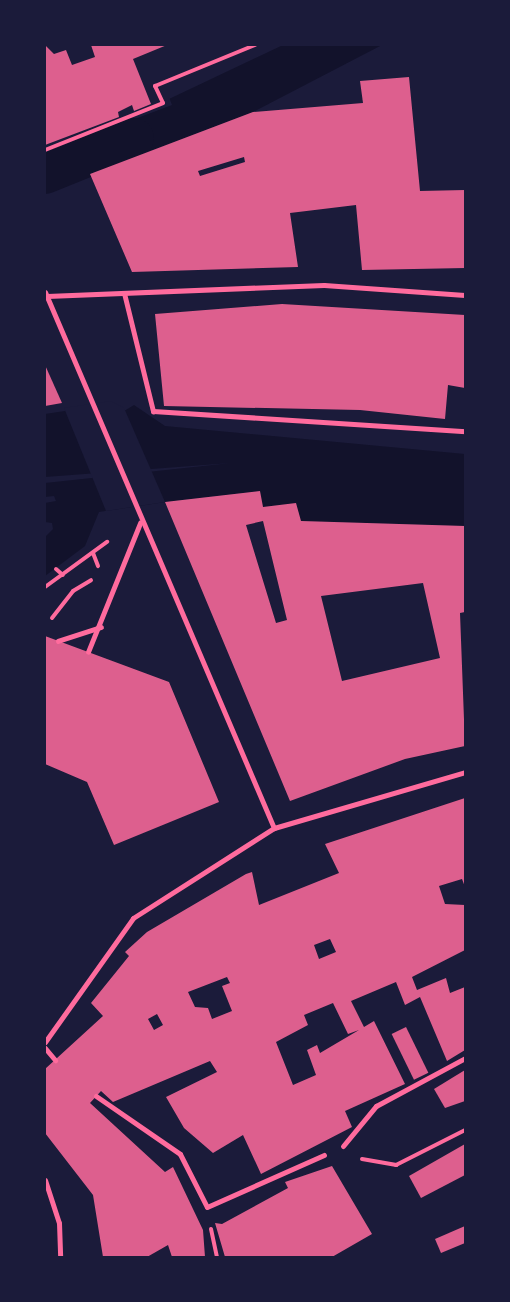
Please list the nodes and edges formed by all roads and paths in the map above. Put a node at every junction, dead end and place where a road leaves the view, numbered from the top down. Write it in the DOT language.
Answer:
graph roads {
  1 [pos="255,45"];
  2 [pos="45,150"];
  3 [pos="124,293"];
  4 [pos="46,294"];
  5 [pos="465,295"];
  6 [pos="465,431"];
  7 [pos="134,507"];
  8 [pos="140,523"];
  9 [pos="56,569"];
  10 [pos="63,575"];
  11 [pos="94,578"];
  12 [pos="45,587"];
  13 [pos="45,627"];
  14 [pos="101,627"];
  15 [pos="58,641"];
  16 [pos="88,652"];
  17 [pos="465,772"];
  18 [pos="274,828"];
  19 [pos="45,1042"];
  20 [pos="45,1048"];
  21 [pos="465,1058"];
  22 [pos="55,1060"];
  23 [pos="96,1096"];
  24 [pos="465,1130"];
  25 [pos="343,1146"];
  26 [pos="324,1155"];
  27 [pos="45,1180"];
  28 [pos="60,1257"];
  1 -- 2 [label="path"];
  3 -- 4 [label="street"];
  3 -- 5 [label="street"];
  3 -- 6 [label="street"];
  4 -- 7 [label="street"];
  7 -- 8 [label="street"];
  7 -- 10 [label="path"];
  8 -- 14 [label="lane"];
  8 -- 18 [label="street"];
  9 -- 10 [label="path"];
  10 -- 12 [label="path"];
  11 -- 13 [label="path"];
  14 -- 15 [label="lane"];
  14 -- 16 [label="lane"];
  17 -- 18 [label="street"];
  18 -- 19 [label="street"];
  20 -- 22 [label="street"];
  21 -- 25 [label="street"];
  23 -- 26 [label="street"];
  24 -- 25 [label="path"];
  27 -- 28 [label="street"];
}
